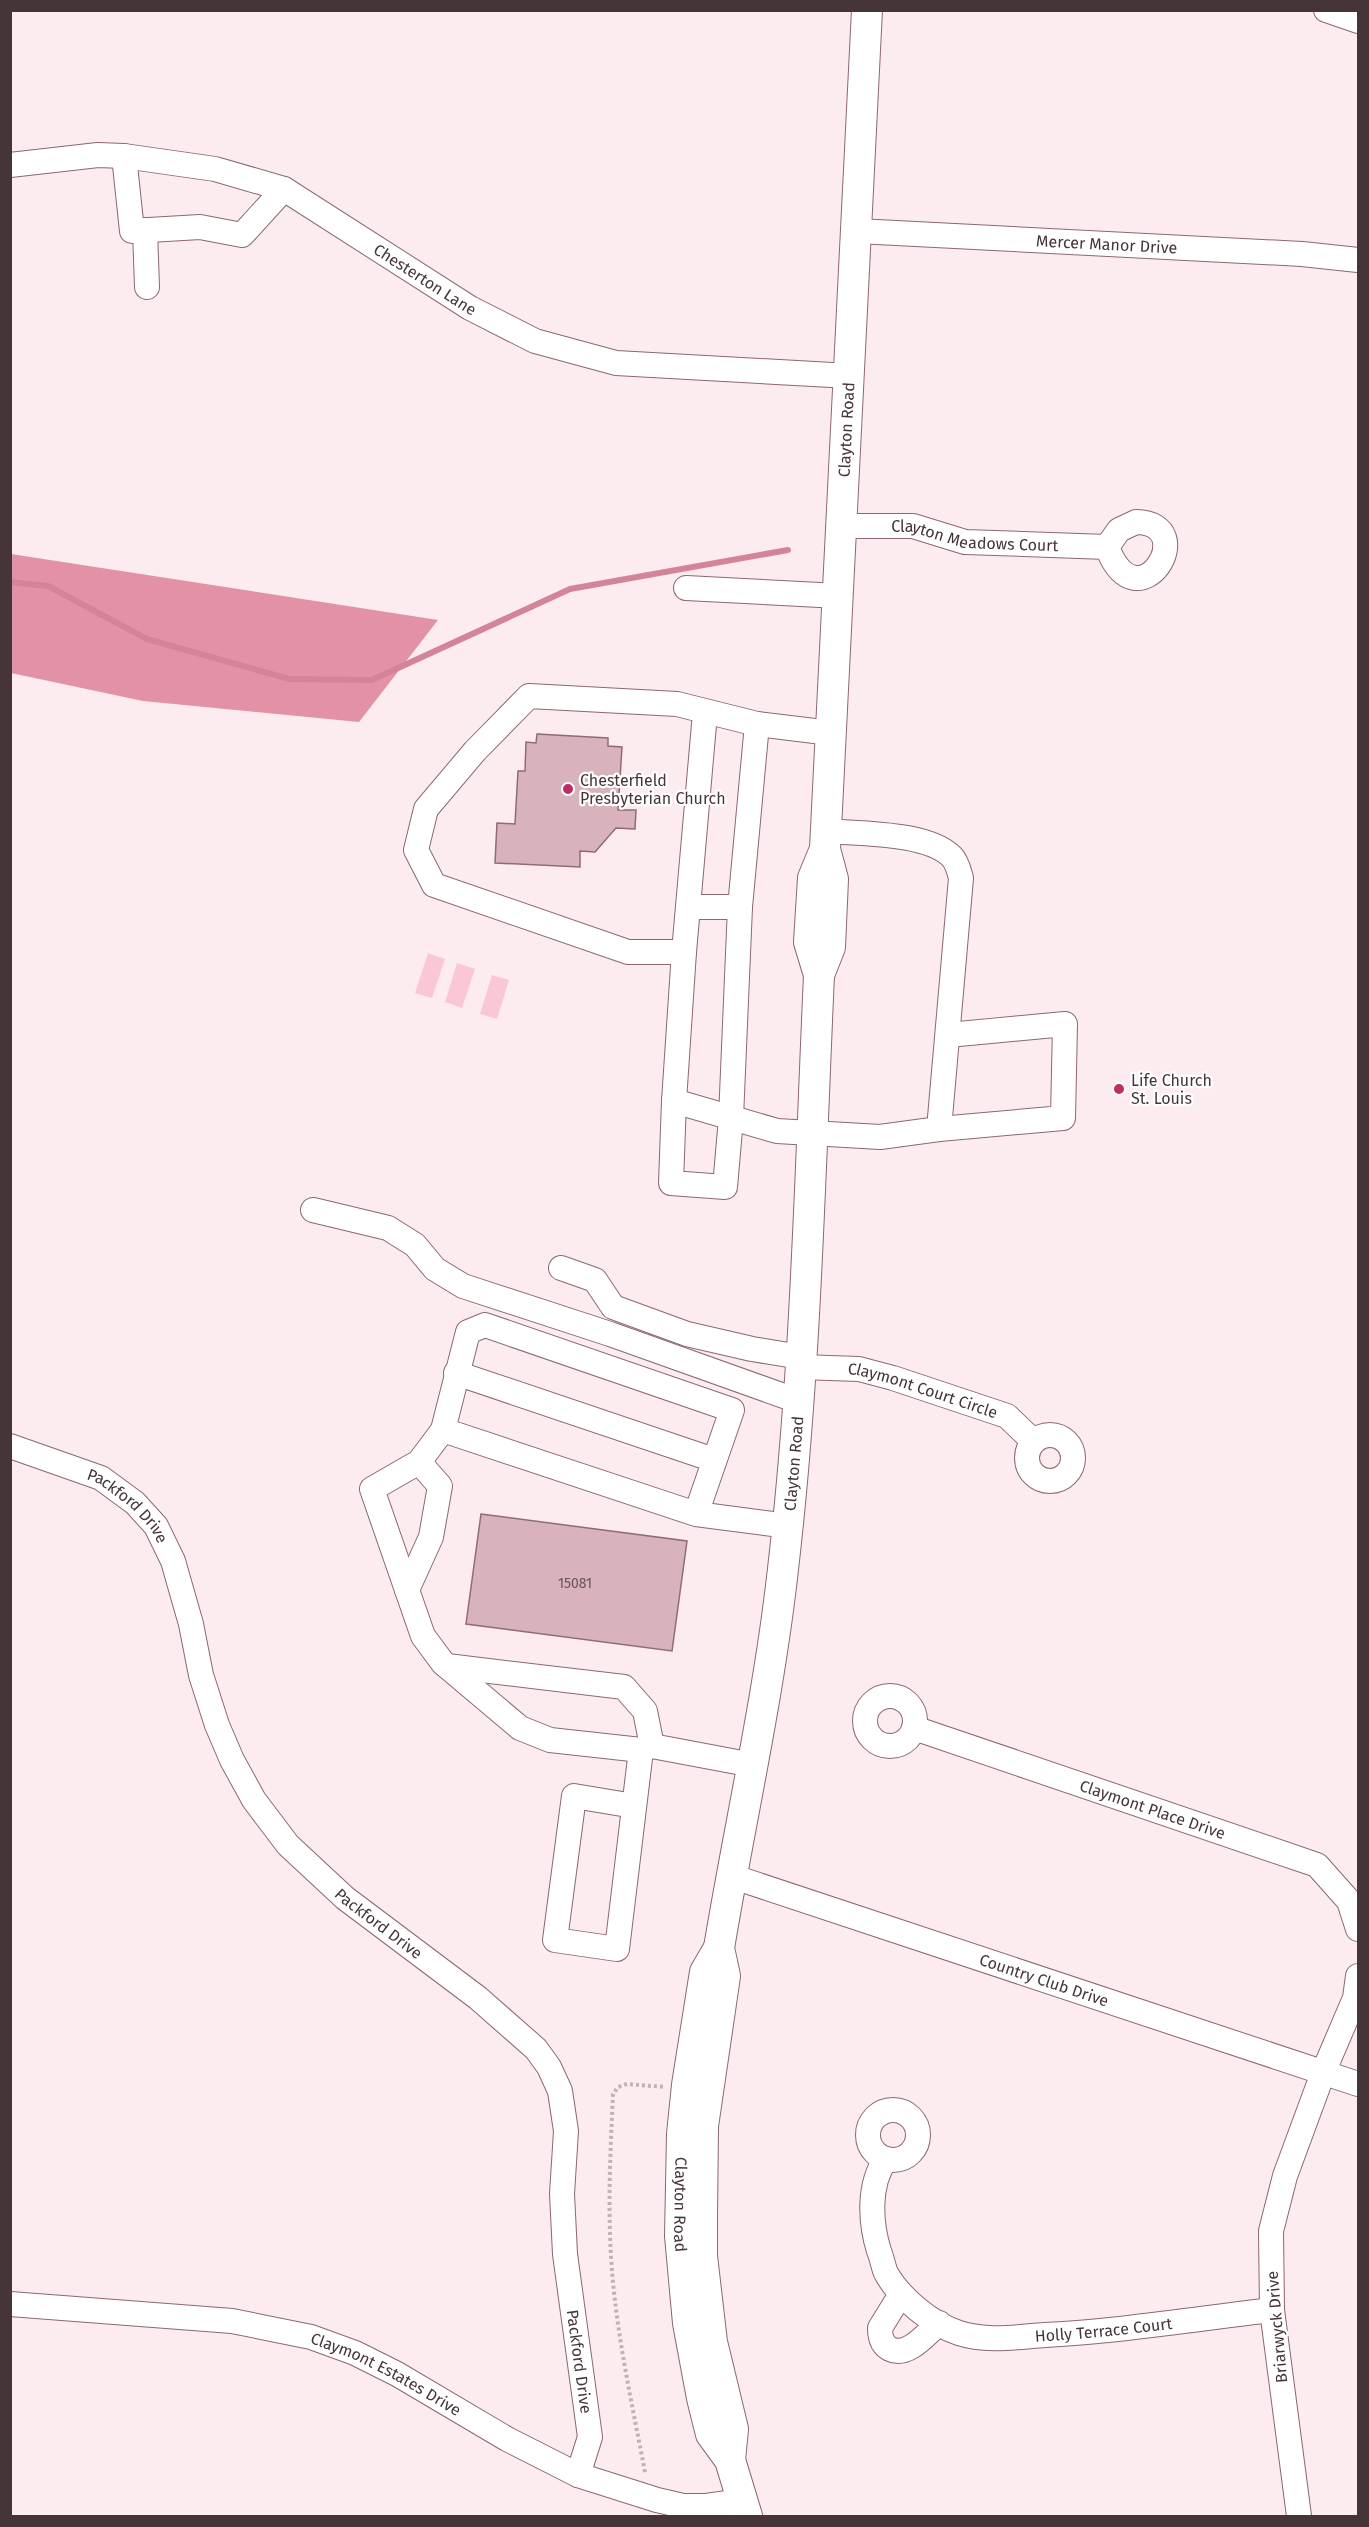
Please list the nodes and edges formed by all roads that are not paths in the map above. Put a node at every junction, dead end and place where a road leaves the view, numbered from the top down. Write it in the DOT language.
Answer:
graph roads {
  1 [pos="867,10"];
  2 [pos="1326,10"];
  3 [pos="1359,21"];
  4 [pos="124,156"];
  5 [pos="10,165"];
  6 [pos="284,189"];
  7 [pos="145,230"];
  8 [pos="857,231"];
  9 [pos="1359,260"];
  10 [pos="147,287"];
  11 [pos="850,376"];
  12 [pos="842,526"];
  13 [pos="1107,547"];
  14 [pos="686,588"];
  15 [pos="839,596"];
  16 [pos="705,713"];
  17 [pos="757,724"];
  18 [pos="831,733"];
  19 [pos="826,840"];
  20 [pos="689,907"];
  21 [pos="740,907"];
  22 [pos="684,952"];
  23 [pos="948,1035"];
  24 [pos="674,1101"];
  25 [pos="731,1118"];
  26 [pos="939,1129"];
  27 [pos="811,1132"];
  28 [pos="313,1210"];
  29 [pos="561,1268"];
  30 [pos="800,1362"];
  31 [pos="456,1373"];
  32 [pos="798,1401"];
  33 [pos="443,1430"];
  34 [pos="1033,1441"];
  35 [pos="10,1446"];
  36 [pos="714,1460"];
  37 [pos="419,1462"];
  38 [pos="696,1514"];
  39 [pos="788,1526"];
  40 [pos="407,1590"];
  41 [pos="447,1666"];
  42 [pos="914,1728"];
  43 [pos="647,1748"];
  44 [pos="753,1765"];
  45 [pos="634,1806"];
  46 [pos="731,1876"];
  47 [pos="1359,1929"];
  48 [pos="1359,1976"];
  49 [pos="1323,2073"];
  50 [pos="1359,2084"];
  51 [pos="886,2159"];
  52 [pos="902,2294"];
  53 [pos="10,2304"];
  54 [pos="1272,2310"];
  55 [pos="939,2323"];
  56 [pos="578,2475"];
  57 [pos="745,2509"];
  58 [pos="1299,2517"];
  1 -- 8 [label="main road, Clayton Road"];
  2 -- 3 [label="street"];
  4 -- 5 [label="street, Chesterton Lane"];
  4 -- 6 [label="street, Chesterton Lane"];
  4 -- 7 [label="street"];
  6 -- 7 [label="street"];
  6 -- 11 [label="street, Chesterton Lane"];
  7 -- 10 [label="street"];
  8 -- 9 [label="street, Mercer Manor Drive"];
  8 -- 11 [label="main road, Clayton Road"];
  11 -- 12 [label="main road, Clayton Road"];
  12 -- 13 [label="street, Clayton Meadows Court"];
  12 -- 15 [label="main road, Clayton Road"];
  14 -- 15 [label="street"];
  15 -- 18 [label="main road, Clayton Road"];
  16 -- 17 [label="street"];
  16 -- 20 [label="street"];
  16 -- 22 [label="street"];
  17 -- 18 [label="street"];
  17 -- 21 [label="street"];
  18 -- 19 [label="main road, Clayton Road"];
  19 -- 23 [label="street"];
  19 -- 27 [label="main road, Clayton Road"];
  20 -- 21 [label="street"];
  20 -- 22 [label="street"];
  21 -- 25 [label="street"];
  22 -- 24 [label="street"];
  23 -- 26 [label="street"];
  23 -- 26 [label="street"];
  24 -- 25 [label="street"];
  24 -- 25 [label="street"];
  25 -- 27 [label="street"];
  26 -- 27 [label="street"];
  27 -- 30 [label="main road, Clayton Road"];
  28 -- 32 [label="street"];
  29 -- 30 [label="street, Claymont Court Circle"];
  30 -- 32 [label="main road, Clayton Road"];
  30 -- 34 [label="street, Claymont Court Circle"];
  31 -- 33 [label="street"];
  31 -- 36 [label="street"];
  31 -- 36 [label="street"];
  32 -- 39 [label="main road, Clayton Road"];
  33 -- 37 [label="street"];
  33 -- 38 [label="street"];
  35 -- 56 [label="street, Packford Drive"];
  36 -- 38 [label="street"];
  37 -- 40 [label="street"];
  37 -- 40 [label="street"];
  38 -- 39 [label="street"];
  39 -- 44 [label="main road, Clayton Road"];
  40 -- 41 [label="street"];
  41 -- 43 [label="street"];
  41 -- 43 [label="street"];
  42 -- 47 [label="street, Claymont Place Drive"];
  43 -- 44 [label="street"];
  43 -- 45 [label="street"];
  44 -- 46 [label="main road, Clayton Road"];
  45 -- 45 [label="street"];
  46 -- 49 [label="street, Country Club Drive"];
  46 -- 57 [label="main road, Clayton Road"];
  48 -- 49 [label="street"];
  49 -- 50 [label="street, Country Club Drive"];
  49 -- 54 [label="street, Briarwyck Drive"];
  51 -- 52 [label="street, Holly Terrace Court"];
  52 -- 55 [label="street, Holly Terrace Court"];
  52 -- 55 [label="street"];
  53 -- 56 [label="street, Claymont Estates Drive"];
  54 -- 55 [label="street, Holly Terrace Court"];
  54 -- 58 [label="street, Briarwyck Drive"];
  56 -- 57 [label="street, Claymont Estates Drive"];
}
